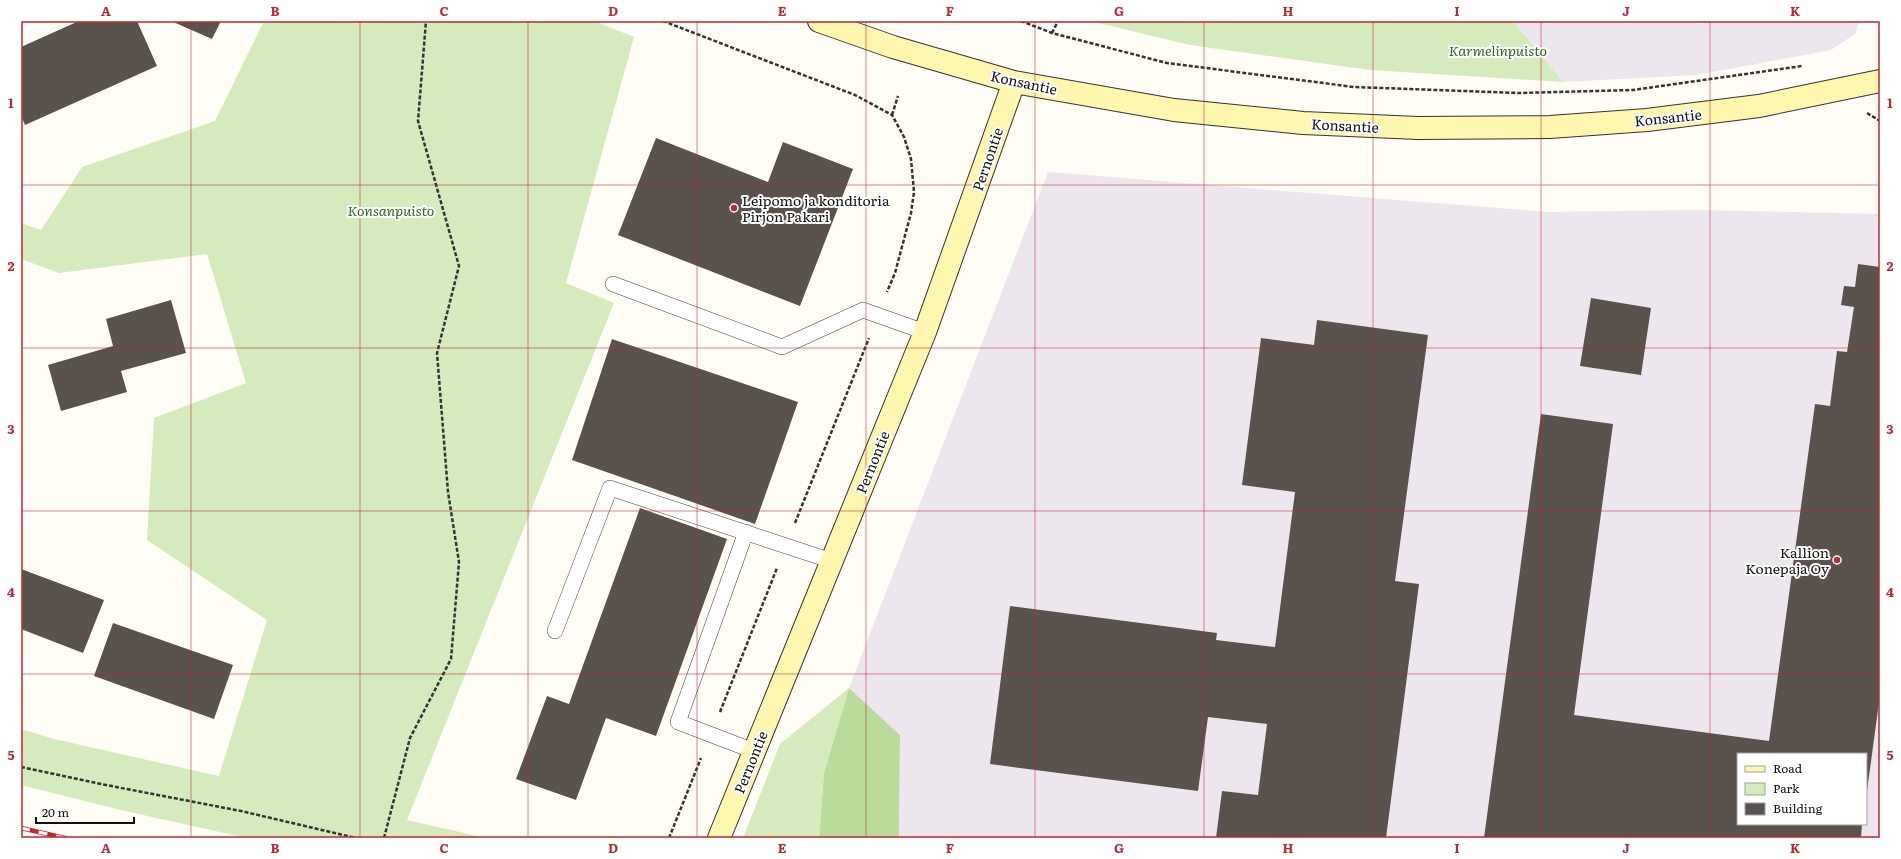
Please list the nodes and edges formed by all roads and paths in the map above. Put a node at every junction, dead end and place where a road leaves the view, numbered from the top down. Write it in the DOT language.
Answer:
graph roads {
  1 [pos="426,21"];
  2 [pos="663,21"];
  3 [pos="818,21"];
  4 [pos="1021,21"];
  5 [pos="1058,21"];
  6 [pos="1052,33"];
  7 [pos="1803,66"];
  8 [pos="1880,81"];
  9 [pos="1014,82"];
  10 [pos="898,96"];
  11 [pos="892,115"];
  12 [pos="612,284"];
  13 [pos="878,316"];
  14 [pos="925,332"];
  15 [pos="746,532"];
  16 [pos="786,545"];
  17 [pos="832,561"];
  18 [pos="555,631"];
  19 [pos="710,735"];
  20 [pos="754,751"];
  21 [pos="21,767"];
  22 [pos="356,838"];
  23 [pos="384,838"];
  24 [pos="669,838"];
  25 [pos="719,838"];
  1 -- 23 [label="path"];
  2 -- 11 [label="path"];
  3 -- 9 [label="street, Konsantie"];
  4 -- 6 [label="path"];
  5 -- 6 [label="path"];
  6 -- 7 [label="path"];
  8 -- 9 [label="street, Konsantie"];
  9 -- 14 [label="street, Pernontie"];
  10 -- 11 [label="path"];
  11 -- 13 [label="path"];
  12 -- 13 [label="lane"];
  13 -- 14 [label="lane"];
  13 -- 16 [label="path"];
  14 -- 17 [label="street, Pernontie"];
  15 -- 16 [label="lane"];
  15 -- 18 [label="lane"];
  15 -- 19 [label="lane"];
  16 -- 17 [label="lane"];
  16 -- 19 [label="path"];
  17 -- 20 [label="street, Pernontie"];
  19 -- 20 [label="lane"];
  19 -- 24 [label="path"];
  20 -- 25 [label="street, Pernontie"];
  21 -- 22 [label="path"];
}
